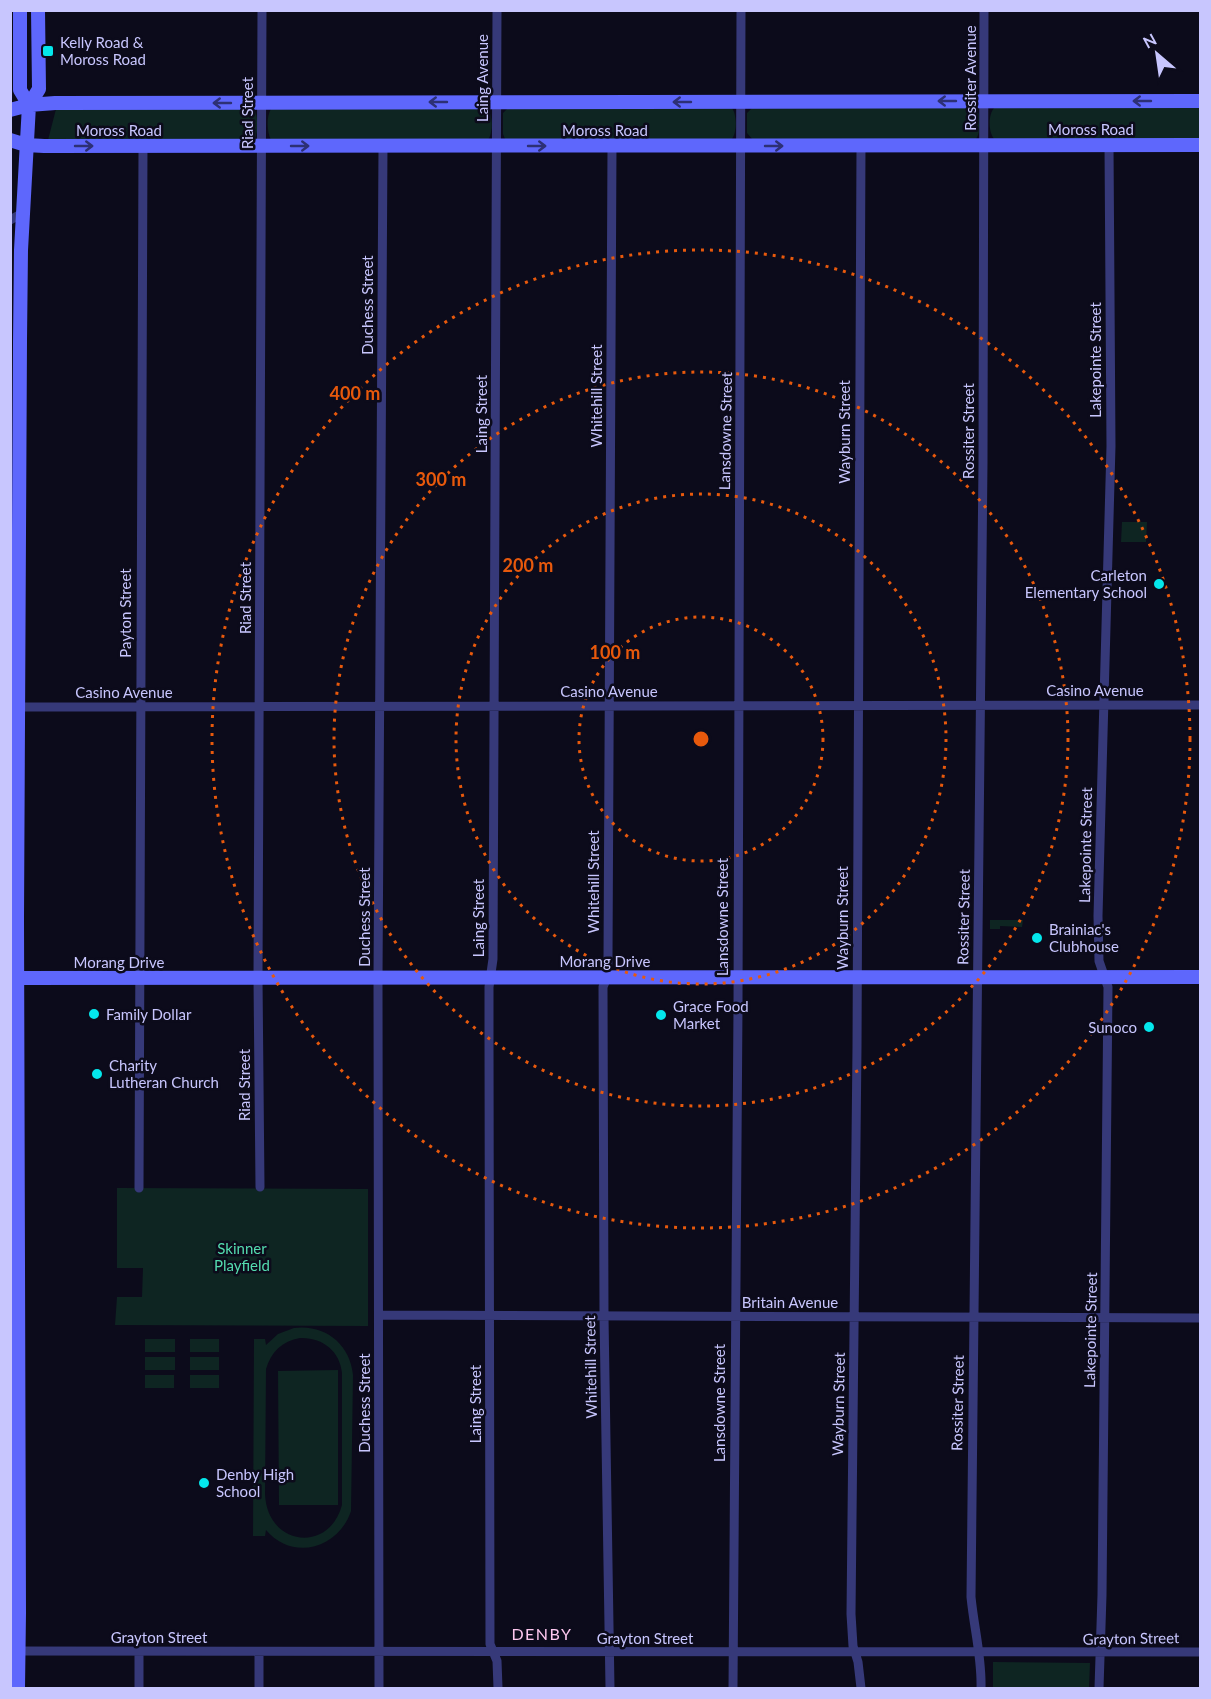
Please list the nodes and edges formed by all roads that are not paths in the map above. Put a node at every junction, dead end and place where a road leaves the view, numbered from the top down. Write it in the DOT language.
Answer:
graph roads {
  1 [pos="20,10"];
  2 [pos="39,10"];
  3 [pos="262,10"];
  4 [pos="497,10"];
  5 [pos="741,10"];
  6 [pos="984,10"];
  7 [pos="20,53"];
  8 [pos="38,53"];
  9 [pos="984,101"];
  10 [pos="1200,101"];
  11 [pos="496,102"];
  12 [pos="741,102"];
  13 [pos="262,103"];
  14 [pos="29,105"];
  15 [pos="10,110"];
  16 [pos="10,140"];
  17 [pos="26,145"];
  18 [pos="985,145"];
  19 [pos="1109,145"];
  20 [pos="1200,145"];
  21 [pos="262,146"];
  22 [pos="383,146"];
  23 [pos="497,146"];
  24 [pos="612,146"];
  25 [pos="741,146"];
  26 [pos="861,146"];
  27 [pos="143,147"];
  28 [pos="17,217"];
  29 [pos="15,344"];
  30 [pos="15,499"];
  31 [pos="15,626"];
  32 [pos="980,704"];
  33 [pos="1103,705"];
  34 [pos="1200,705"];
  35 [pos="380,706"];
  36 [pos="494,706"];
  37 [pos="609,706"];
  38 [pos="738,706"];
  39 [pos="857,706"];
  40 [pos="18,707"];
  41 [pos="140,707"];
  42 [pos="260,707"];
  43 [pos="14,753"];
  44 [pos="14,878"];
  45 [pos="14,977"];
  46 [pos="607,977"];
  47 [pos="977,977"];
  48 [pos="1104,977"];
  49 [pos="1200,977"];
  50 [pos="138,978"];
  51 [pos="378,978"];
  52 [pos="491,978"];
  53 [pos="737,978"];
  54 [pos="857,978"];
  55 [pos="258,979"];
  56 [pos="14,1157"];
  57 [pos="260,1186"];
  58 [pos="139,1188"];
  59 [pos="15,1314"];
  60 [pos="379,1315"];
  61 [pos="490,1316"];
  62 [pos="604,1317"];
  63 [pos="735,1317"];
  64 [pos="854,1317"];
  65 [pos="973,1317"];
  66 [pos="1105,1318"];
  67 [pos="1200,1318"];
  68 [pos="15,1425"];
  69 [pos="15,1550"];
  70 [pos="14,1651"];
  71 [pos="139,1651"];
  72 [pos="259,1652"];
  73 [pos="379,1652"];
  74 [pos="494,1652"];
  75 [pos="1200,1652"];
  76 [pos="610,1653"];
  77 [pos="733,1653"];
  78 [pos="855,1653"];
  79 [pos="979,1653"];
  80 [pos="1100,1654"];
  81 [pos="18,1689"];
  82 [pos="139,1689"];
  83 [pos="259,1689"];
  84 [pos="379,1689"];
  85 [pos="498,1689"];
  86 [pos="610,1689"];
  87 [pos="733,1689"];
  88 [pos="861,1689"];
  89 [pos="981,1689"];
  90 [pos="1099,1689"];
  1 -- 7 [label="street"];
  2 -- 8 [label="street"];
  3 -- 13 [label="street, Riad Street"];
  4 -- 11 [label="street, Laing Avenue"];
  5 -- 12 [label="street, Lansdowne Street"];
  6 -- 9 [label="street, Rossiter Avenue"];
  7 -- 8 [label="street"];
  7 -- 14 [label="street"];
  8 -- 14 [label="street"];
  10 -- 9 [label="street, Moross Road, one-way"];
  9 -- 12 [label="street, Moross Road, one-way"];
  9 -- 18 [label="street, Rossiter Avenue"];
  12 -- 11 [label="street, Moross Road, one-way"];
  11 -- 13 [label="street, Moross Road, one-way"];
  11 -- 23 [label="street, Laing Avenue"];
  12 -- 25 [label="street, Lansdowne Street"];
  13 -- 14 [label="street, Moross Road, one-way"];
  13 -- 21 [label="street, Riad Street"];
  14 -- 15 [label="street, Moross Road"];
  14 -- 17 [label="street"];
  16 -- 17 [label="street, Moross Road"];
  17 -- 27 [label="street, Moross Road, one-way"];
  17 -- 28 [label="street"];
  18 -- 19 [label="street, Moross Road"];
  18 -- 26 [label="street, Moross Road"];
  18 -- 32 [label="street, Rossiter Street"];
  19 -- 20 [label="street, Moross Road"];
  19 -- 33 [label="street, Lakepointe Street"];
  21 -- 22 [label="street, Moross Road, one-way"];
  21 -- 27 [label="street, Moross Road"];
  21 -- 42 [label="street, Riad Street"];
  22 -- 23 [label="street, Moross Road"];
  22 -- 35 [label="street, Duchess Street"];
  23 -- 24 [label="street, Moross Road, one-way"];
  23 -- 36 [label="street, Laing Street"];
  24 -- 25 [label="street, Moross Road"];
  24 -- 37 [label="street, Whitehill Street"];
  25 -- 26 [label="street, Moross Road, one-way"];
  25 -- 38 [label="street, Lansdowne Street"];
  26 -- 39 [label="street, Wayburn Street"];
  27 -- 41 [label="street, Payton Street"];
  28 -- 29 [label="street"];
  29 -- 30 [label="street"];
  30 -- 31 [label="street"];
  31 -- 40 [label="street"];
  32 -- 33 [label="street, Casino Avenue"];
  32 -- 39 [label="street, Casino Avenue"];
  32 -- 47 [label="street, Rossiter Street"];
  33 -- 34 [label="street, Casino Avenue"];
  33 -- 48 [label="street, Lakepointe Street"];
  35 -- 36 [label="street, Casino Avenue"];
  35 -- 42 [label="street, Casino Avenue"];
  35 -- 51 [label="street, Duchess Street"];
  36 -- 37 [label="street, Casino Avenue"];
  36 -- 52 [label="street, Laing Street"];
  37 -- 38 [label="street, Casino Avenue"];
  37 -- 46 [label="street, Whitehill Street"];
  38 -- 39 [label="street, Casino Avenue"];
  38 -- 53 [label="street, Lansdowne Street"];
  39 -- 54 [label="street, Wayburn Street"];
  40 -- 41 [label="street, Casino Avenue"];
  40 -- 43 [label="street"];
  41 -- 42 [label="street, Casino Avenue"];
  41 -- 50 [label="street, Payton Street"];
  42 -- 55 [label="street, Riad Street"];
  43 -- 44 [label="street"];
  44 -- 45 [label="street"];
  45 -- 50 [label="street, Morang Drive"];
  45 -- 56 [label="street"];
  46 -- 52 [label="street, Morang Drive"];
  46 -- 53 [label="street, Morang Drive"];
  46 -- 62 [label="street, Whitehill Street"];
  47 -- 48 [label="street, Morang Drive"];
  47 -- 54 [label="street, Morang Drive"];
  47 -- 65 [label="street, Rossiter Street"];
  48 -- 49 [label="street, Morang Drive"];
  48 -- 66 [label="street, Lakepointe Street"];
  50 -- 55 [label="street, Morang Drive"];
  50 -- 58 [label="street, Payton Street"];
  51 -- 52 [label="street, Morang Drive"];
  51 -- 55 [label="street, Morang Drive"];
  51 -- 60 [label="street, Duchess Street"];
  52 -- 61 [label="street, Laing Street"];
  53 -- 54 [label="street, Morang Drive"];
  53 -- 63 [label="street, Lansdowne Street"];
  54 -- 64 [label="street, Wayburn Street"];
  55 -- 57 [label="street, Riad Street"];
  56 -- 59 [label="street"];
  59 -- 68 [label="street"];
  60 -- 61 [label="street, Britain Avenue"];
  60 -- 73 [label="street, Duchess Street"];
  61 -- 62 [label="street, Britain Avenue"];
  61 -- 74 [label="street, Laing Street"];
  62 -- 63 [label="street, Britain Avenue"];
  62 -- 76 [label="street, Whitehill Street"];
  63 -- 64 [label="street, Britain Avenue"];
  63 -- 77 [label="street, Lansdowne Street"];
  64 -- 65 [label="street, Britain Avenue"];
  64 -- 78 [label="street, Wayburn Street"];
  65 -- 66 [label="street, Britain Avenue"];
  65 -- 79 [label="street, Rossiter Street"];
  66 -- 67 [label="street, Britain Avenue"];
  66 -- 80 [label="street, Lakepointe Street"];
  68 -- 69 [label="street"];
  69 -- 70 [label="street"];
  70 -- 71 [label="street, Grayton Street"];
  70 -- 81 [label="street"];
  71 -- 72 [label="street, Grayton Street"];
  71 -- 82 [label="street"];
  72 -- 73 [label="street, Grayton Street"];
  72 -- 83 [label="street"];
  73 -- 74 [label="street, Grayton Street"];
  73 -- 84 [label="street, Duchess Street"];
  74 -- 76 [label="street, Grayton Street"];
  74 -- 85 [label="street, Laing Street"];
  75 -- 80 [label="street, Grayton Street"];
  76 -- 77 [label="street, Grayton Street"];
  76 -- 86 [label="street, Whitehill Street"];
  77 -- 78 [label="street, Grayton Street"];
  77 -- 87 [label="street, Lansdowne Street"];
  78 -- 79 [label="street, Grayton Street"];
  78 -- 88 [label="street, Wayburn Street"];
  79 -- 80 [label="street, Grayton Street"];
  79 -- 89 [label="street, Rossiter Street"];
  80 -- 90 [label="street, Lakepointe Street"];
}
